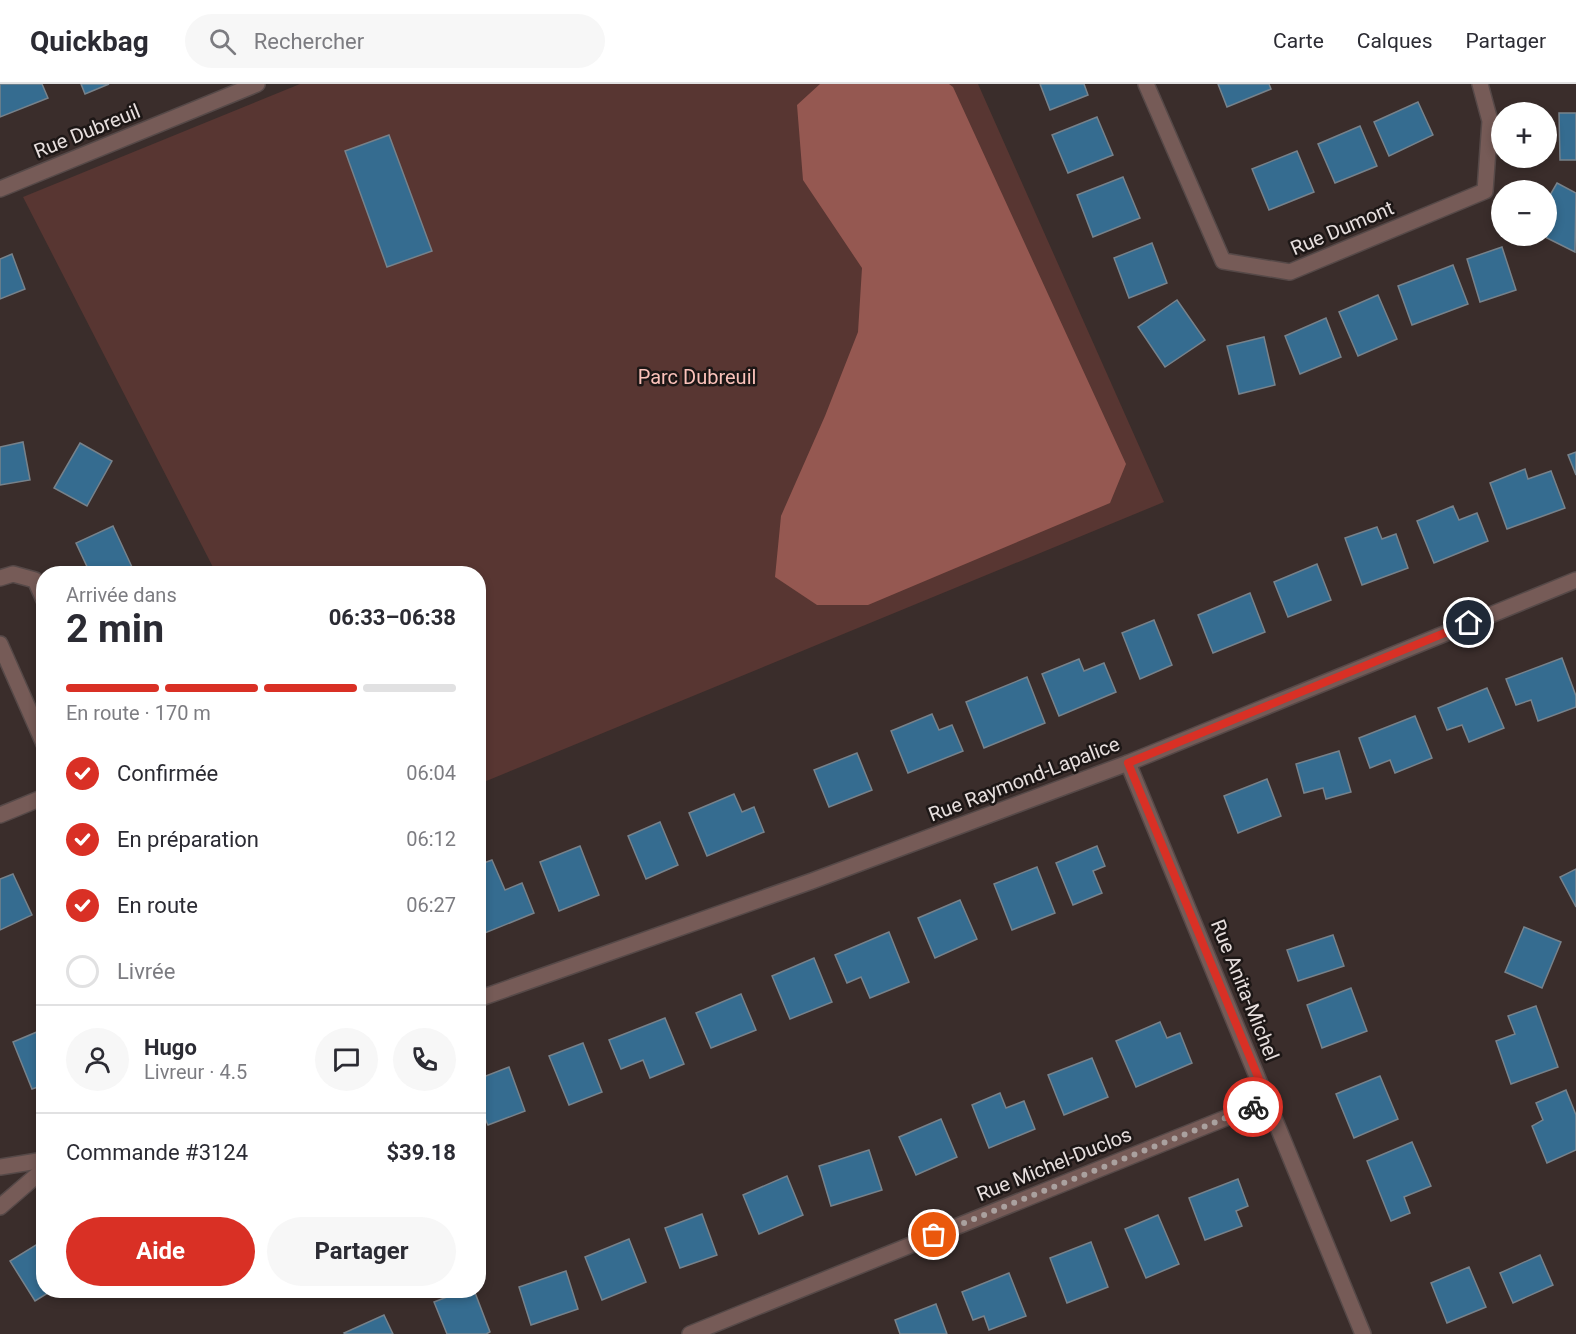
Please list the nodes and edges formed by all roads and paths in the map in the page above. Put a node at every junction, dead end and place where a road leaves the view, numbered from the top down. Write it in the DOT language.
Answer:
graph roads {
  1 [pos="257,84"];
  2 [pos="1146,84"];
  3 [pos="1480,84"];
  4 [pos="0,189"];
  5 [pos="0,578"];
  6 [pos="1576,580"];
  7 [pos="36,582"];
  8 [pos="0,644"];
  9 [pos="36,726"];
  10 [pos="1128,763"];
  11 [pos="36,800"];
  12 [pos="0,815"];
  13 [pos="486,996"];
  14 [pos="1268,1101"];
  15 [pos="36,1161"];
  16 [pos="0,1167"];
  17 [pos="36,1176"];
  18 [pos="0,1207"];
  19 [pos="690,1334"];
  20 [pos="1363,1334"];
  1 -- 4 [label="street, Rue Dubreuil"];
  2 -- 3 [label="street, Rue Dumont"];
  5 -- 7 [label="street"];
  6 -- 10 [label="street, Rue Raymond-Lapalice"];
  8 -- 9 [label="street"];
  10 -- 13 [label="street, Rue Raymond-Lapalice"];
  10 -- 14 [label="street, Rue Anita-Michel"];
  11 -- 12 [label="street"];
  14 -- 19 [label="street, Rue Michel-Duclos"];
  14 -- 20 [label="street, Rue Anita-Michel"];
  15 -- 16 [label="street"];
  17 -- 18 [label="street"];
}
